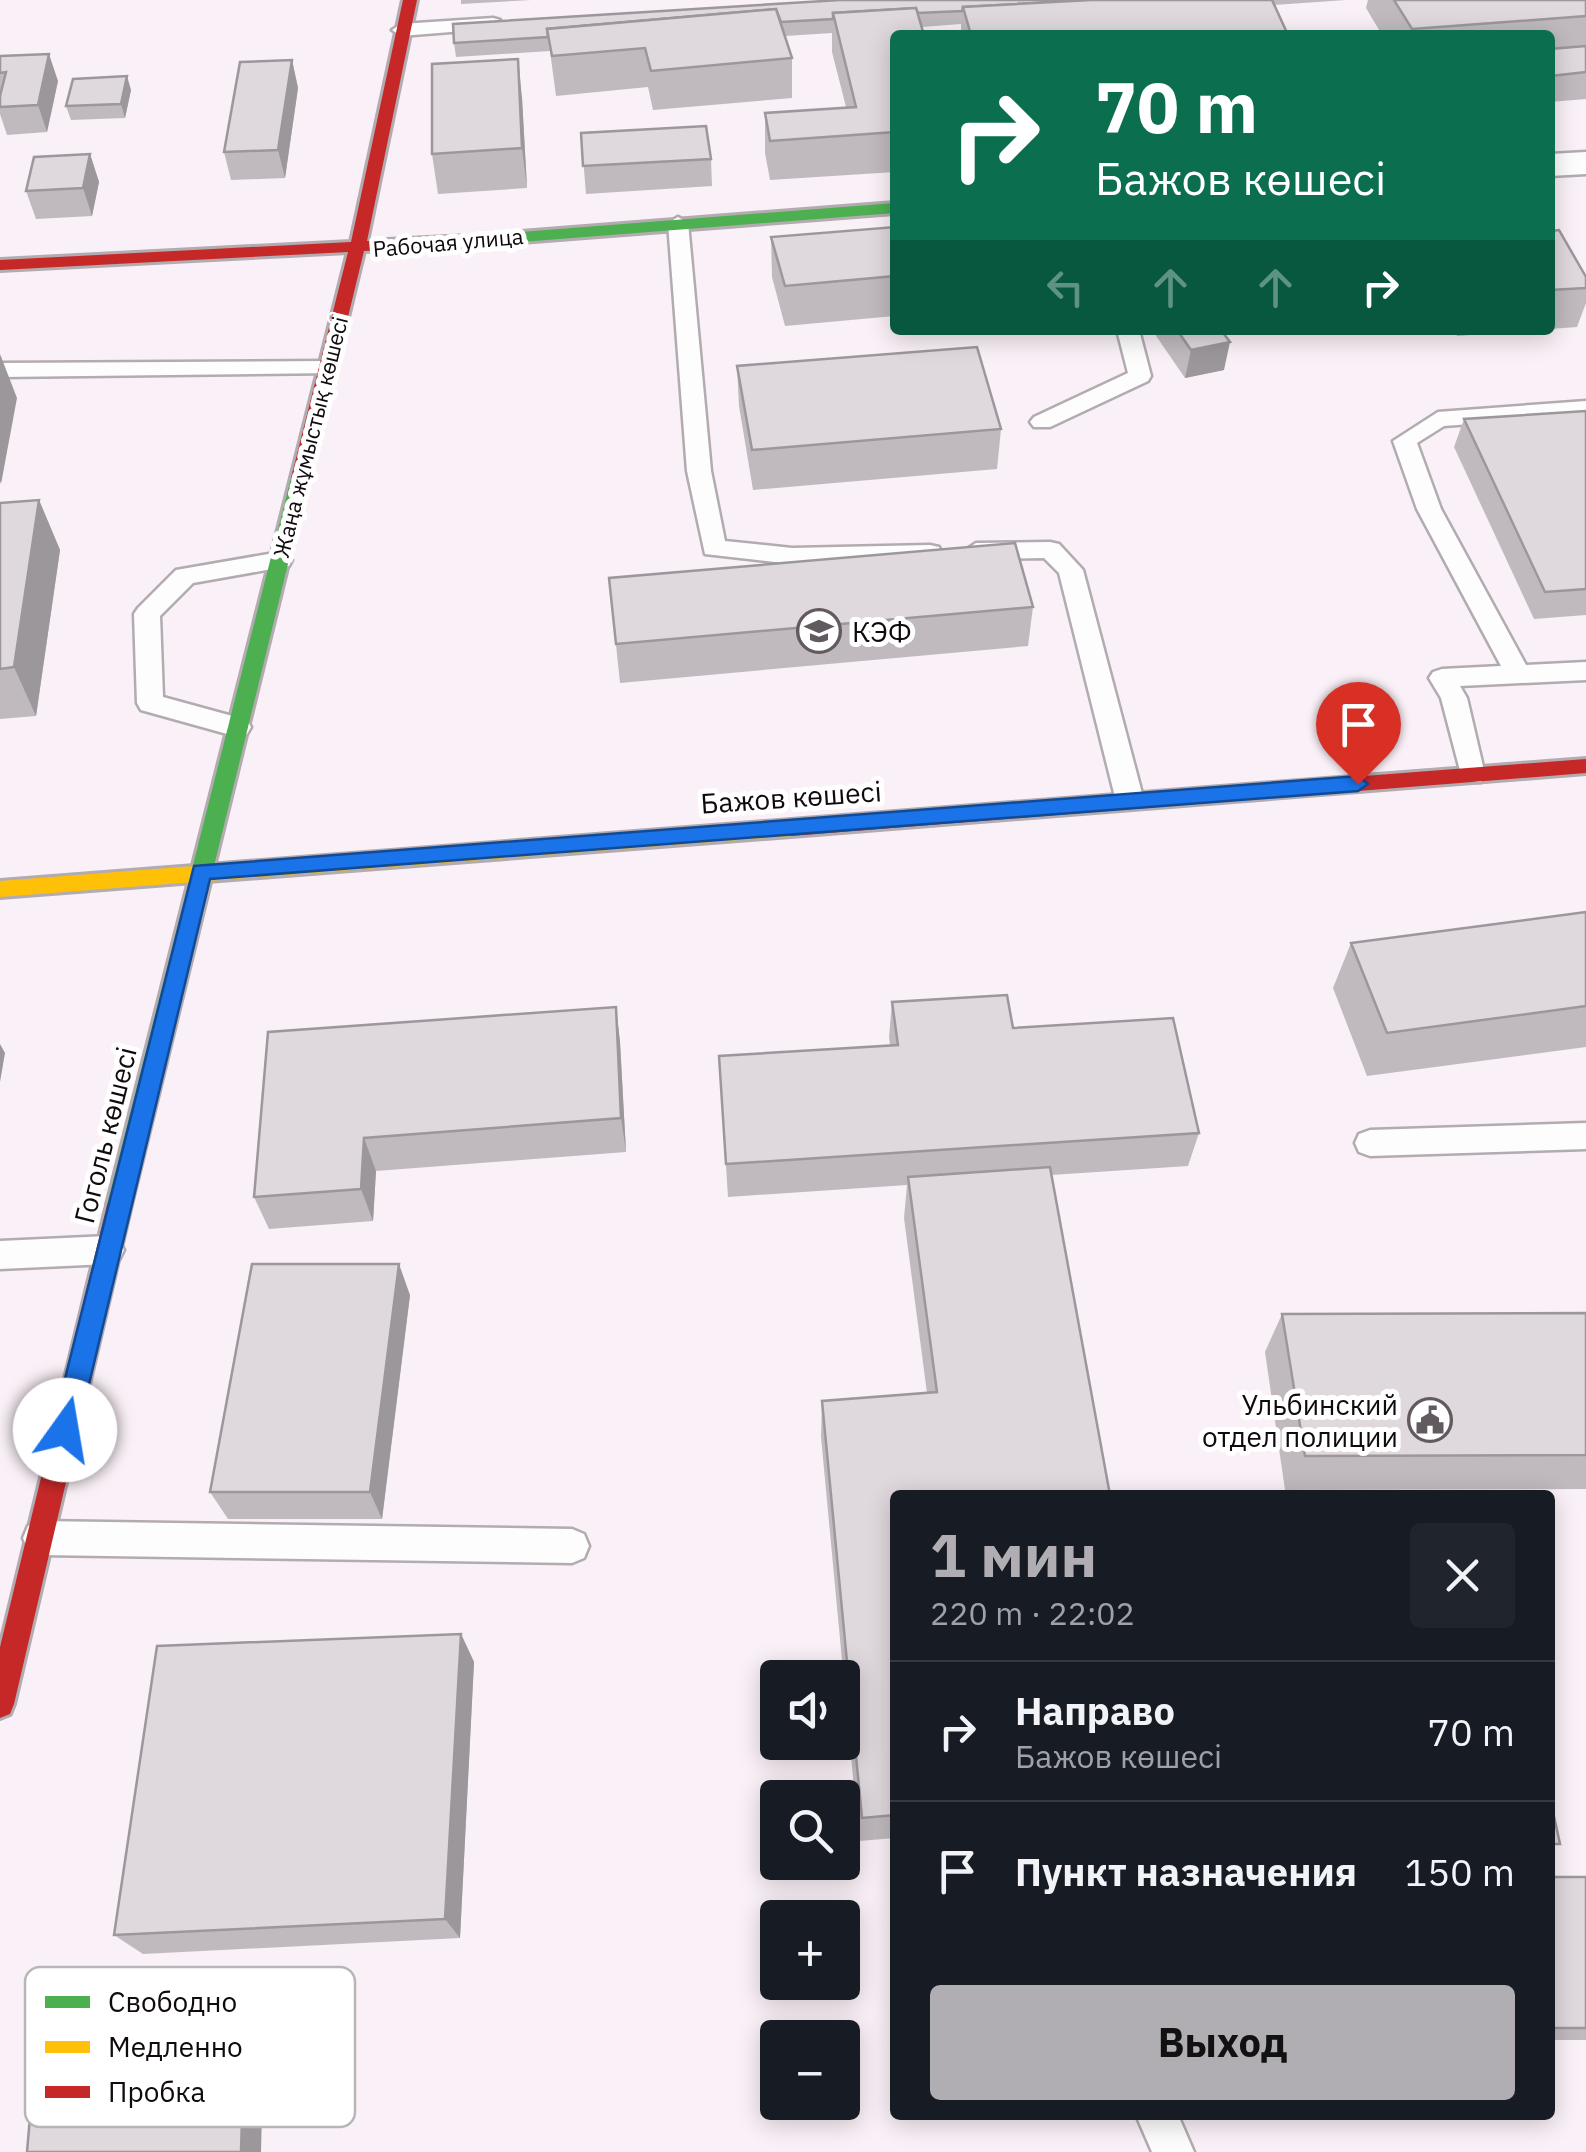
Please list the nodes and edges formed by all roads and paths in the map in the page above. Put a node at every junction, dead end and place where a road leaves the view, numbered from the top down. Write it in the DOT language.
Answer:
graph roads {
  1 [pos="410,0"];
  2 [pos="520,22"];
  3 [pos="401,30"];
  4 [pos="1586,163"];
  5 [pos="1555,165"];
  6 [pos="890,208"];
  7 [pos="678,223"];
  8 [pos="357,249"];
  9 [pos="0,265"];
  10 [pos="1129,335"];
  11 [pos="328,368"];
  12 [pos="0,370"];
  13 [pos="1586,408"];
  14 [pos="1042,422"];
  15 [pos="280,560"];
  16 [pos="1586,672"];
  17 [pos="1518,676"];
  18 [pos="238,726"];
  19 [pos="1586,766"];
  20 [pos="1472,775"];
  21 [pos="1130,801"];
  22 [pos="201,872"];
  23 [pos="0,889"];
  24 [pos="1586,1136"];
  25 [pos="1370,1143"];
  26 [pos="108,1250"];
  27 [pos="0,1254"];
  28 [pos="40,1538"];
  29 [pos="572,1546"];
  30 [pos="0,1704"];
  31 [pos="1159,2120"];
  32 [pos="1174,2152"];
  1 -- 3 [label="street, Жаңа жұмыстық көшесі"];
  2 -- 3 [label="lane"];
  3 -- 8 [label="street, Жаңа жұмыстық көшесі"];
  4 -- 5 [label="street"];
  6 -- 7 [label="street, Рабочая улица"];
  7 -- 8 [label="street, Рабочая улица"];
  7 -- 21 [label="lane"];
  8 -- 9 [label="street, Рабочая улица"];
  8 -- 11 [label="street, Жаңа жұмыстық көшесі"];
  10 -- 14 [label="lane"];
  11 -- 12 [label="lane"];
  11 -- 15 [label="street, Жаңа жұмыстық көшесі"];
  13 -- 17 [label="lane"];
  15 -- 18 [label="street, Жаңа жұмыстық көшесі"];
  15 -- 18 [label="lane"];
  16 -- 17 [label="lane"];
  17 -- 20 [label="lane"];
  18 -- 22 [label="street, Жаңа жұмыстық көшесі"];
  19 -- 20 [label="street, Бажов көшесі"];
  20 -- 21 [label="street, Бажов көшесі"];
  21 -- 22 [label="street, Бажов көшесі"];
  22 -- 23 [label="street, Бажов көшесі"];
  22 -- 26 [label="street, Гоголь көшесі"];
  24 -- 25 [label="lane"];
  26 -- 27 [label="lane"];
  26 -- 28 [label="street, Гоголь көшесі"];
  28 -- 29 [label="lane"];
  28 -- 30 [label="street, Гоголь көшесі"];
  31 -- 32 [label="lane"];
}
